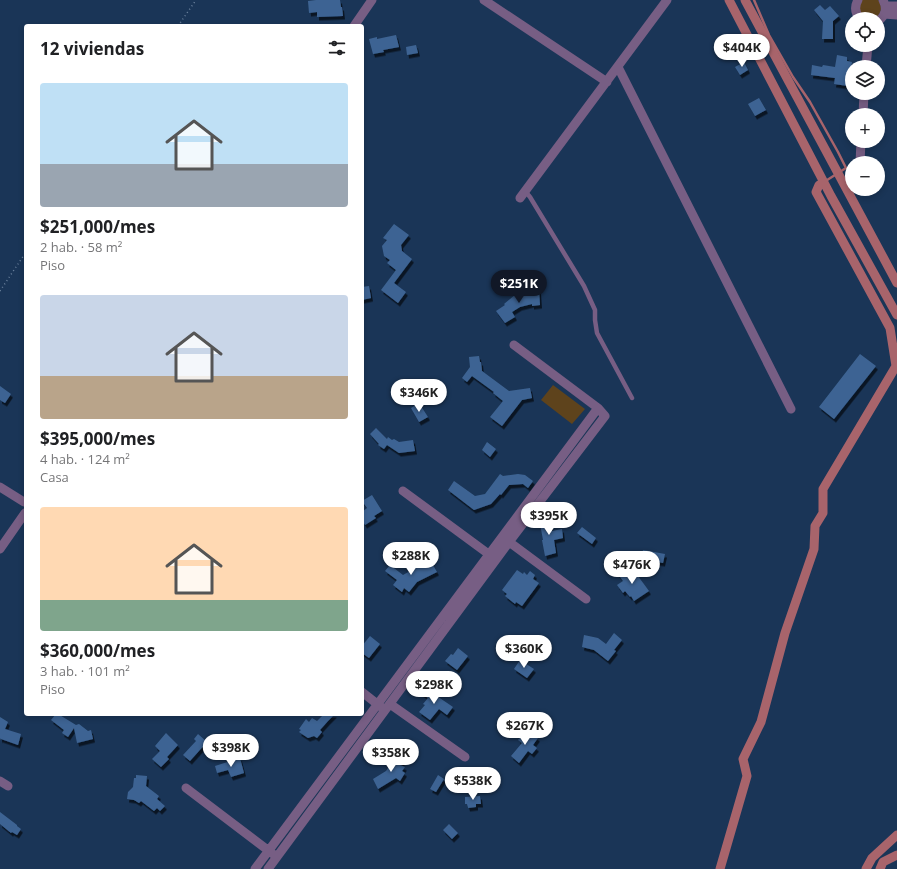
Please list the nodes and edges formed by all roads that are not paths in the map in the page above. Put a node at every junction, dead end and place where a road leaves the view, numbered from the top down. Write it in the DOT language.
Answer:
graph roads {
  1 [pos="372,0"];
  2 [pos="484,0"];
  3 [pos="667,0"];
  4 [pos="858,0"];
  5 [pos="897,6"];
  6 [pos="883,10"];
  7 [pos="856,12"];
  8 [pos="897,15"];
  9 [pos="355,24"];
  10 [pos="618,67"];
  11 [pos="607,82"];
  12 [pos="523,195"];
  13 [pos="514,344"];
  14 [pos="632,398"];
  15 [pos="598,408"];
  16 [pos="791,409"];
  17 [pos="0,487"];
  18 [pos="403,492"];
  19 [pos="24,500"];
  20 [pos="24,514"];
  21 [pos="506,540"];
  22 [pos="0,549"];
  23 [pos="493,557"];
  24 [pos="586,599"];
  25 [pos="364,694"];
  26 [pos="378,704"];
  27 [pos="388,707"];
  28 [pos="465,757"];
  29 [pos="186,788"];
  30 [pos="269,850"];
  31 [pos="278,857"];
  32 [pos="257,866"];
  33 [pos="268,869"];
  1 -- 9 [label="street"];
  2 -- 11 [label="street"];
  3 -- 10 [label="street"];
  4 -- 7 [label="street"];
  5 -- 6 [label="street"];
  6 -- 8 [label="street"];
  10 -- 11 [label="street"];
  10 -- 16 [label="street"];
  11 -- 12 [label="street"];
  12 -- 14 [label="lane"];
  13 -- 15 [label="street"];
  15 -- 21 [label="street"];
  15 -- 21 [label="street"];
  17 -- 19 [label="street"];
  18 -- 23 [label="street"];
  20 -- 22 [label="street"];
  21 -- 23 [label="street"];
  21 -- 24 [label="street"];
  23 -- 26 [label="street"];
  23 -- 27 [label="street"];
  25 -- 26 [label="street"];
  26 -- 27 [label="street"];
  26 -- 30 [label="street"];
  27 -- 28 [label="street"];
  27 -- 31 [label="street"];
  29 -- 30 [label="street"];
  30 -- 31 [label="street"];
  30 -- 32 [label="street"];
  31 -- 33 [label="street"];
  32 -- 33 [label="street"];
}
